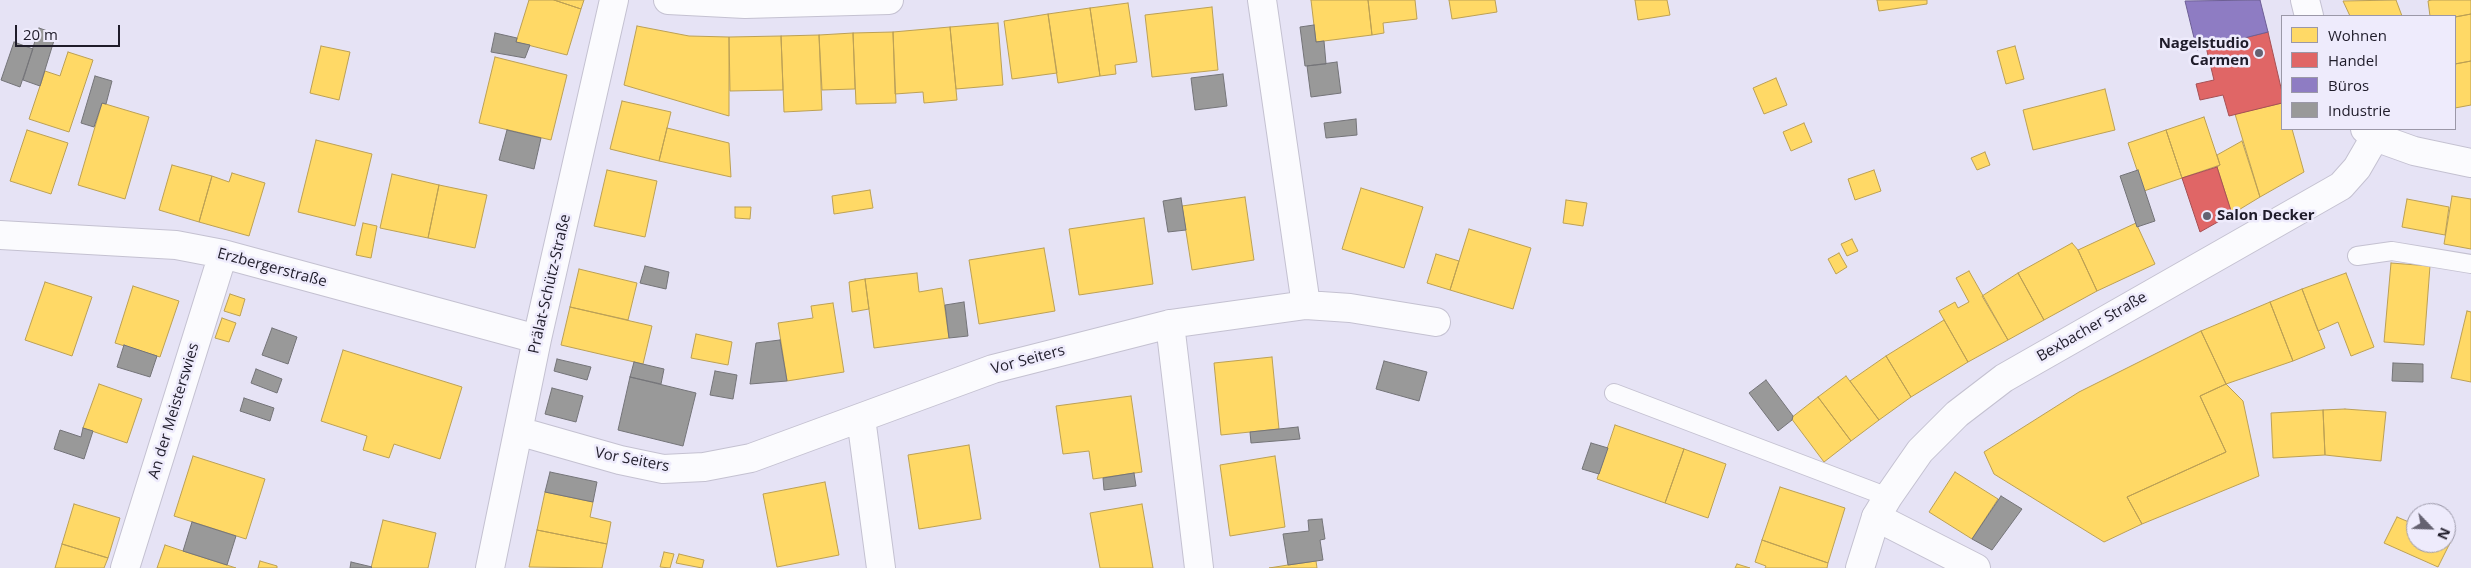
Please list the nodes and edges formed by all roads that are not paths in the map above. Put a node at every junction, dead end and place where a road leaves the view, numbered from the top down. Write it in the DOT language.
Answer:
graph roads {
  1 [pos="614,0"];
  2 [pos="668,0"];
  3 [pos="889,0"];
  4 [pos="1262,0"];
  5 [pos="2305,0"];
  6 [pos="2309,15"];
  7 [pos="2370,133"];
  8 [pos="2471,163"];
  9 [pos="0,235"];
  10 [pos="222,254"];
  11 [pos="2357,256"];
  12 [pos="2471,264"];
  13 [pos="1306,305"];
  14 [pos="1436,322"];
  15 [pos="1170,324"];
  16 [pos="537,339"];
  17 [pos="1614,393"];
  18 [pos="861,418"];
  19 [pos="518,431"];
  20 [pos="1882,507"];
  21 [pos="125,568"];
  22 [pos="490,568"];
  23 [pos="881,568"];
  24 [pos="1199,568"];
  25 [pos="1860,568"];
  26 [pos="1976,568"];
  1 -- 16 [label="street, Prälat-Schütz-Straße"];
  2 -- 3 [label="street"];
  4 -- 13 [label="street"];
  5 -- 6 [label="street"];
  7 -- 8 [label="street"];
  7 -- 20 [label="street, Bexbacher Straße"];
  9 -- 10 [label="street, Erzbergerstraße"];
  10 -- 16 [label="street, Erzbergerstraße"];
  10 -- 21 [label="street, An der Meisterswies"];
  11 -- 12 [label="lane"];
  13 -- 14 [label="street, Vor Seiters"];
  13 -- 15 [label="street, Vor Seiters"];
  15 -- 18 [label="street, Vor Seiters"];
  15 -- 24 [label="street"];
  16 -- 19 [label="street, Prälat-Schütz-Straße"];
  17 -- 20 [label="lane"];
  18 -- 19 [label="street, Vor Seiters"];
  18 -- 23 [label="street"];
  19 -- 22 [label="street, Prälat-Schütz-Straße"];
  20 -- 25 [label="street, Bexbacher Straße"];
  20 -- 26 [label="street"];
}
